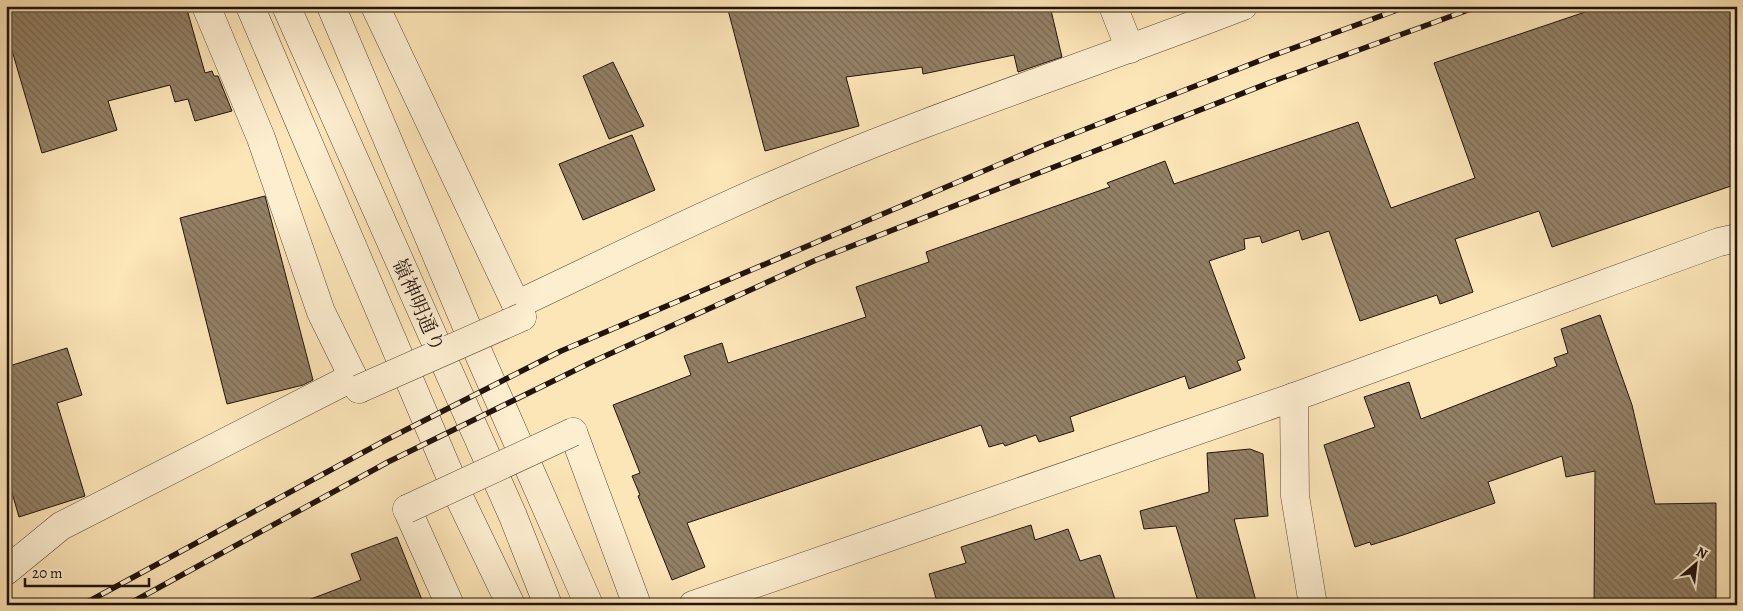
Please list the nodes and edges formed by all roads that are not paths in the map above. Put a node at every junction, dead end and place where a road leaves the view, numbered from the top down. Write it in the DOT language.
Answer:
graph roads {
  1 [pos="206,6"];
  2 [pos="250,6"];
  3 [pos="286,6"];
  4 [pos="331,6"];
  5 [pos="375,6"];
  6 [pos="1114,6"];
  7 [pos="1243,6"];
  8 [pos="1130,49"];
  9 [pos="1737,238"];
  10 [pos="519,311"];
  11 [pos="356,383"];
  12 [pos="1294,397"];
  13 [pos="6,571"];
  14 [pos="450,605"];
  15 [pos="511,605"];
  16 [pos="548,605"];
  17 [pos="589,605"];
  18 [pos="637,605"];
  19 [pos="693,605"];
  20 [pos="1313,605"];
  1 -- 11 [label="street"];
  2 -- 15 [label="street"];
  3 -- 16 [label="street, 嶺神明通り"];
  4 -- 17 [label="street"];
  5 -- 10 [label="street"];
  6 -- 8 [label="street"];
  7 -- 8 [label="street"];
  8 -- 10 [label="street"];
  9 -- 12 [label="street"];
  10 -- 11 [label="street, bridge"];
  11 -- 13 [label="street"];
  12 -- 19 [label="street"];
  12 -- 20 [label="street"];
  14 -- 18 [label="street, bridge"];
}
